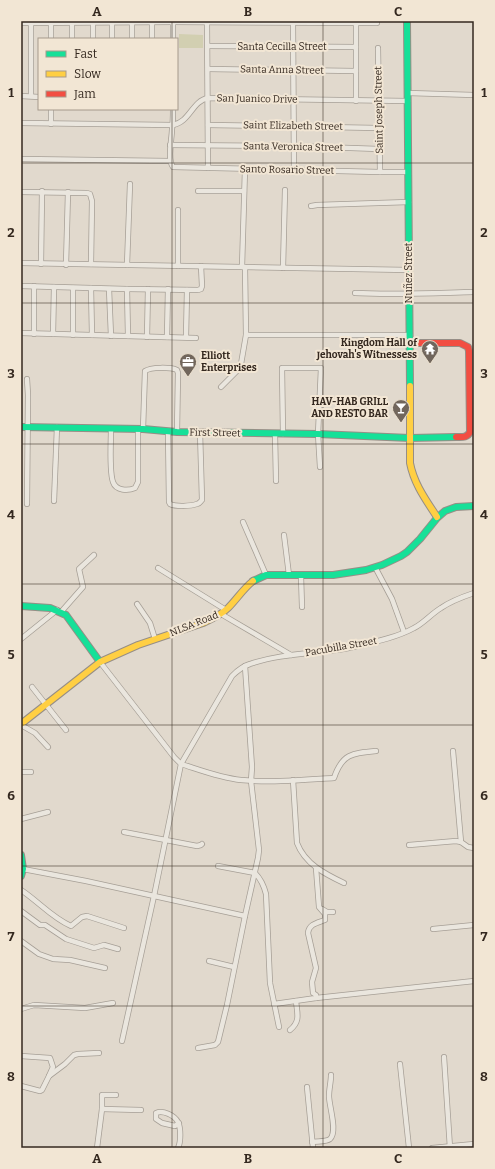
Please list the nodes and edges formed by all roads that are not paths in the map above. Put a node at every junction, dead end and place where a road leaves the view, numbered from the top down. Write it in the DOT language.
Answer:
graph roads {
  1 [pos="407,21"];
  2 [pos="51,22"];
  3 [pos="72,22"];
  4 [pos="93,22"];
  5 [pos="112,22"];
  6 [pos="132,22"];
  7 [pos="152,22"];
  8 [pos="173,22"];
  9 [pos="208,22"];
  10 [pos="303,22"];
  11 [pos="21,23"];
  12 [pos="31,23"];
  13 [pos="293,23"];
  14 [pos="356,23"];
  15 [pos="377,23"];
  16 [pos="51,38"];
  17 [pos="72,38"];
  18 [pos="93,38"];
  19 [pos="112,38"];
  20 [pos="132,38"];
  21 [pos="152,38"];
  22 [pos="173,38"];
  23 [pos="208,46"];
  24 [pos="293,47"];
  25 [pos="356,47"];
  26 [pos="378,48"];
  27 [pos="208,69"];
  28 [pos="293,70"];
  29 [pos="356,70"];
  30 [pos="408,93"];
  31 [pos="474,95"];
  32 [pos="21,96"];
  33 [pos="31,96"];
  34 [pos="38,97"];
  35 [pos="208,98"];
  36 [pos="293,99"];
  37 [pos="356,100"];
  38 [pos="378,101"];
  39 [pos="408,101"];
  40 [pos="51,110"];
  41 [pos="173,110"];
  42 [pos="21,123"];
  43 [pos="51,124"];
  44 [pos="173,124"];
  45 [pos="208,125"];
  46 [pos="293,126"];
  47 [pos="379,128"];
  48 [pos="170,145"];
  49 [pos="208,145"];
  50 [pos="294,146"];
  51 [pos="379,149"];
  52 [pos="21,159"];
  53 [pos="170,161"];
  54 [pos="208,168"];
  55 [pos="244,169"];
  56 [pos="294,170"];
  57 [pos="380,172"];
  58 [pos="408,172"];
  59 [pos="130,184"];
  60 [pos="285,190"];
  61 [pos="42,191"];
  62 [pos="198,191"];
  63 [pos="244,191"];
  64 [pos="21,192"];
  65 [pos="68,192"];
  66 [pos="409,202"];
  67 [pos="311,206"];
  68 [pos="178,210"];
  69 [pos="21,263"];
  70 [pos="42,264"];
  71 [pos="91,264"];
  72 [pos="66,265"];
  73 [pos="127,265"];
  74 [pos="178,266"];
  75 [pos="201,266"];
  76 [pos="243,267"];
  77 [pos="283,268"];
  78 [pos="409,270"];
  79 [pos="21,286"];
  80 [pos="34,286"];
  81 [pos="54,287"];
  82 [pos="73,288"];
  83 [pos="91,288"];
  84 [pos="109,289"];
  85 [pos="127,289"];
  86 [pos="148,289"];
  87 [pos="168,290"];
  88 [pos="187,290"];
  89 [pos="474,292"];
  90 [pos="355,293"];
  91 [pos="409,294"];
  92 [pos="21,333"];
  93 [pos="34,334"];
  94 [pos="53,334"];
  95 [pos="73,335"];
  96 [pos="92,335"];
  97 [pos="246,335"];
  98 [pos="410,335"];
  99 [pos="111,336"];
  100 [pos="128,336"];
  101 [pos="147,337"];
  102 [pos="167,337"];
  103 [pos="186,337"];
  104 [pos="196,338"];
  105 [pos="410,343"];
  106 [pos="27,379"];
  107 [pos="221,387"];
  108 [pos="24,427"];
  109 [pos="57,427"];
  110 [pos="111,429"];
  111 [pos="141,429"];
  112 [pos="168,431"];
  113 [pos="177,432"];
  114 [pos="200,432"];
  115 [pos="275,434"];
  116 [pos="283,434"];
  117 [pos="318,434"];
  118 [pos="410,438"];
  119 [pos="320,467"];
  120 [pos="276,481"];
  121 [pos="54,501"];
  122 [pos="28,504"];
  123 [pos="474,506"];
  124 [pos="437,517"];
  125 [pos="243,522"];
  126 [pos="284,535"];
  127 [pos="94,556"];
  128 [pos="375,567"];
  129 [pos="158,568"];
  130 [pos="266,575"];
  131 [pos="289,575"];
  132 [pos="301,576"];
  133 [pos="474,593"];
  134 [pos="137,604"];
  135 [pos="21,606"];
  136 [pos="302,607"];
  137 [pos="59,611"];
  138 [pos="224,612"];
  139 [pos="404,632"];
  140 [pos="21,639"];
  141 [pos="155,639"];
  142 [pos="291,655"];
  143 [pos="100,662"];
  144 [pos="245,666"];
  145 [pos="32,687"];
  146 [pos="45,704"];
  147 [pos="22,722"];
  148 [pos="66,730"];
  149 [pos="48,746"];
  150 [pos="376,751"];
  151 [pos="453,751"];
  152 [pos="181,764"];
  153 [pos="21,772"];
  154 [pos="31,772"];
  155 [pos="293,780"];
  156 [pos="251,781"];
  157 [pos="48,812"];
  158 [pos="21,819"];
  159 [pos="124,832"];
  160 [pos="166,840"];
  161 [pos="461,842"];
  162 [pos="202,844"];
  163 [pos="409,845"];
  164 [pos="474,848"];
  165 [pos="21,855"];
  166 [pos="218,866"];
  167 [pos="316,868"];
  168 [pos="23,869"];
  169 [pos="255,873"];
  170 [pos="21,876"];
  171 [pos="344,883"];
  172 [pos="21,890"];
  173 [pos="154,896"];
  174 [pos="319,907"];
  175 [pos="21,911"];
  176 [pos="333,912"];
  177 [pos="244,916"];
  178 [pos="474,925"];
  179 [pos="124,928"];
  180 [pos="433,929"];
  181 [pos="21,941"];
  182 [pos="118,949"];
  183 [pos="209,961"];
  184 [pos="234,967"];
  185 [pos="105,968"];
  186 [pos="474,981"];
  187 [pos="316,998"];
  188 [pos="296,1001"];
  189 [pos="113,1003"];
  190 [pos="274,1004"];
  191 [pos="21,1009"];
  192 [pos="279,1027"];
  193 [pos="290,1030"];
  194 [pos="122,1041"];
  195 [pos="198,1048"];
  196 [pos="99,1053"];
  197 [pos="21,1056"];
  198 [pos="444,1057"];
  199 [pos="400,1064"];
  200 [pos="331,1075"];
  201 [pos="49,1076"];
  202 [pos="21,1086"];
  203 [pos="307,1087"];
  204 [pos="116,1095"];
  205 [pos="102,1109"];
  206 [pos="141,1110"];
  207 [pos="179,1123"];
  208 [pos="312,1142"];
  209 [pos="474,1144"];
  210 [pos="450,1147"];
  211 [pos="96,1148"];
  212 [pos="178,1148"];
  213 [pos="313,1148"];
  214 [pos="409,1148"];
  215 [pos="432,1148"];
  1 -- 30 [label="street, Nuñez Street"];
  2 -- 3 [label="street"];
  2 -- 12 [label="street"];
  2 -- 16 [label="street"];
  3 -- 4 [label="street"];
  3 -- 17 [label="street"];
  4 -- 5 [label="street"];
  4 -- 18 [label="street"];
  5 -- 6 [label="street"];
  5 -- 19 [label="street"];
  6 -- 7 [label="street"];
  6 -- 20 [label="street"];
  7 -- 8 [label="street"];
  7 -- 21 [label="street"];
  8 -- 9 [label="street"];
  8 -- 22 [label="street"];
  9 -- 13 [label="street"];
  9 -- 23 [label="street"];
  10 -- 13 [label="street"];
  10 -- 14 [label="street"];
  11 -- 12 [label="street"];
  12 -- 33 [label="street"];
  13 -- 24 [label="street"];
  14 -- 15 [label="street"];
  14 -- 25 [label="street"];
  23 -- 24 [label="street, Santa Cecilla Street"];
  23 -- 27 [label="street"];
  24 -- 25 [label="street, Santa Cecilla Street"];
  24 -- 28 [label="street"];
  25 -- 29 [label="street"];
  26 -- 38 [label="street, Saint Joseph Street"];
  27 -- 28 [label="street, Santa Anna Street"];
  27 -- 35 [label="street"];
  28 -- 29 [label="street, Santa Anna Street"];
  28 -- 36 [label="street"];
  29 -- 37 [label="street"];
  30 -- 31 [label="street"];
  30 -- 39 [label="street, Nuñez Street"];
  32 -- 33 [label="street"];
  33 -- 34 [label="street"];
  35 -- 36 [label="street, San Juanico Drive"];
  35 -- 44 [label="street, San Juanico Drive"];
  35 -- 45 [label="street"];
  36 -- 37 [label="street, San Juanico Drive"];
  36 -- 46 [label="street"];
  37 -- 38 [label="street, San Juanico Drive"];
  38 -- 39 [label="street, San Juanico Drive"];
  38 -- 47 [label="street, Saint Joseph Street"];
  39 -- 58 [label="street, Nuñez Street"];
  40 -- 43 [label="street"];
  41 -- 44 [label="street"];
  42 -- 43 [label="street"];
  43 -- 44 [label="street"];
  44 -- 48 [label="street"];
  45 -- 46 [label="street, Saint Elizabeth Street"];
  45 -- 49 [label="street"];
  46 -- 47 [label="street, Saint Elizabeth Street"];
  46 -- 50 [label="street"];
  47 -- 51 [label="street, Saint Joseph Street"];
  48 -- 49 [label="street, Santa Veronica Street"];
  48 -- 53 [label="street"];
  49 -- 50 [label="street, Santa Veronica Street"];
  49 -- 54 [label="street"];
  50 -- 51 [label="street, Santa Veronica Street"];
  50 -- 56 [label="street"];
  51 -- 57 [label="street, Saint Joseph Street"];
  52 -- 53 [label="street"];
  53 -- 54 [label="street, Santo Rosario Street"];
  54 -- 55 [label="street, Santo Rosario Street"];
  55 -- 56 [label="street, Santo Rosario Street"];
  55 -- 63 [label="street"];
  56 -- 57 [label="street, Santo Rosario Street"];
  57 -- 58 [label="street, Santo Rosario Street"];
  58 -- 66 [label="street, Nuñez Street"];
  59 -- 73 [label="street"];
  60 -- 77 [label="street"];
  61 -- 64 [label="street"];
  61 -- 65 [label="street"];
  61 -- 70 [label="street"];
  62 -- 63 [label="street"];
  63 -- 76 [label="street"];
  65 -- 71 [label="street"];
  65 -- 72 [label="street"];
  66 -- 67 [label="street"];
  66 -- 78 [label="street, Nuñez Street"];
  68 -- 74 [label="street"];
  69 -- 70 [label="street"];
  70 -- 72 [label="street"];
  71 -- 72 [label="street"];
  71 -- 73 [label="street"];
  73 -- 74 [label="street"];
  74 -- 75 [label="street"];
  75 -- 76 [label="street"];
  75 -- 88 [label="street"];
  76 -- 77 [label="street"];
  76 -- 97 [label="street"];
  77 -- 78 [label="street"];
  78 -- 91 [label="street, Nuñez Street"];
  79 -- 80 [label="street"];
  80 -- 81 [label="street"];
  80 -- 93 [label="street"];
  81 -- 82 [label="street"];
  81 -- 94 [label="street"];
  82 -- 83 [label="street"];
  82 -- 95 [label="street"];
  83 -- 84 [label="street"];
  83 -- 96 [label="street"];
  84 -- 85 [label="street"];
  84 -- 99 [label="street"];
  85 -- 86 [label="street"];
  85 -- 100 [label="street"];
  86 -- 87 [label="street"];
  86 -- 101 [label="street"];
  87 -- 88 [label="street"];
  87 -- 102 [label="street"];
  88 -- 103 [label="street"];
  89 -- 91 [label="street"];
  90 -- 91 [label="street"];
  91 -- 98 [label="street, Nuñez Street"];
  92 -- 93 [label="street"];
  93 -- 94 [label="street"];
  94 -- 95 [label="street"];
  95 -- 96 [label="street"];
  96 -- 99 [label="street"];
  97 -- 98 [label="street"];
  97 -- 107 [label="street"];
  98 -- 105 [label="street, Nuñez Street"];
  99 -- 100 [label="street"];
  100 -- 101 [label="street"];
  101 -- 102 [label="street"];
  102 -- 103 [label="street"];
  103 -- 104 [label="street"];
  105 -- 118 [label="street, Nuñez Street"];
  105 -- 118 [label="street, First Street"];
  106 -- 108 [label="street"];
  108 -- 109 [label="street, First Street"];
  108 -- 122 [label="street"];
  109 -- 110 [label="street, First Street"];
  109 -- 121 [label="street"];
  110 -- 111 [label="street, First Street"];
  110 -- 111 [label="street"];
  111 -- 112 [label="street, First Street"];
  111 -- 113 [label="street"];
  112 -- 113 [label="street, First Street"];
  112 -- 114 [label="street"];
  113 -- 114 [label="street, First Street"];
  114 -- 115 [label="street, First Street"];
  115 -- 116 [label="street, First Street"];
  115 -- 120 [label="street"];
  116 -- 117 [label="street, First Street"];
  116 -- 117 [label="street"];
  117 -- 118 [label="street, First Street"];
  117 -- 119 [label="street"];
  118 -- 124 [label="street, Nuñez Street"];
  123 -- 124 [label="street, NLSA Road"];
  124 -- 128 [label="street, NLSA Road"];
  125 -- 130 [label="street"];
  126 -- 131 [label="street"];
  127 -- 137 [label="street"];
  128 -- 132 [label="street, NLSA Road"];
  128 -- 139 [label="street"];
  129 -- 138 [label="street"];
  130 -- 131 [label="street, NLSA Road"];
  130 -- 138 [label="street, NLSA Road"];
  131 -- 132 [label="street, NLSA Road"];
  132 -- 136 [label="street"];
  133 -- 139 [label="street, Pacubilla Street"];
  134 -- 141 [label="street"];
  135 -- 137 [label="street"];
  137 -- 140 [label="street"];
  137 -- 143 [label="street"];
  138 -- 141 [label="street, NLSA Road"];
  138 -- 142 [label="street"];
  139 -- 142 [label="street, Pacubilla Street"];
  141 -- 143 [label="street, NLSA Road"];
  142 -- 144 [label="street, Pacubilla Street"];
  143 -- 146 [label="street, NLSA Road"];
  143 -- 152 [label="street"];
  144 -- 152 [label="street"];
  144 -- 156 [label="street"];
  145 -- 146 [label="street"];
  146 -- 147 [label="street, NLSA Road"];
  146 -- 148 [label="street"];
  147 -- 149 [label="street"];
  150 -- 155 [label="street"];
  151 -- 161 [label="street"];
  152 -- 156 [label="street"];
  152 -- 160 [label="street"];
  153 -- 154 [label="street"];
  155 -- 156 [label="street"];
  155 -- 167 [label="street"];
  156 -- 169 [label="street"];
  157 -- 158 [label="street"];
  159 -- 160 [label="street"];
  160 -- 162 [label="street"];
  160 -- 173 [label="street"];
  161 -- 163 [label="street"];
  161 -- 164 [label="street"];
  165 -- 168 [label="street"];
  166 -- 169 [label="street"];
  167 -- 171 [label="street"];
  167 -- 174 [label="street"];
  168 -- 170 [label="street"];
  168 -- 173 [label="street"];
  169 -- 177 [label="street"];
  169 -- 190 [label="street"];
  172 -- 179 [label="street"];
  173 -- 177 [label="street"];
  173 -- 194 [label="street"];
  174 -- 176 [label="street"];
  174 -- 187 [label="street"];
  175 -- 182 [label="street"];
  177 -- 184 [label="street"];
  178 -- 180 [label="street"];
  181 -- 185 [label="street"];
  183 -- 184 [label="street"];
  184 -- 195 [label="street"];
  186 -- 187 [label="street"];
  187 -- 188 [label="street"];
  188 -- 190 [label="street"];
  188 -- 193 [label="street"];
  189 -- 191 [label="street"];
  190 -- 192 [label="street"];
  196 -- 201 [label="street"];
  197 -- 201 [label="street"];
  198 -- 210 [label="street"];
  199 -- 214 [label="street"];
  200 -- 208 [label="street"];
  201 -- 202 [label="street"];
  203 -- 208 [label="street"];
  204 -- 205 [label="street"];
  205 -- 206 [label="street"];
  205 -- 211 [label="street"];
  207 -- 207 [label="street"];
  207 -- 212 [label="street"];
  208 -- 213 [label="street"];
  209 -- 210 [label="street"];
  210 -- 215 [label="street"];
}
